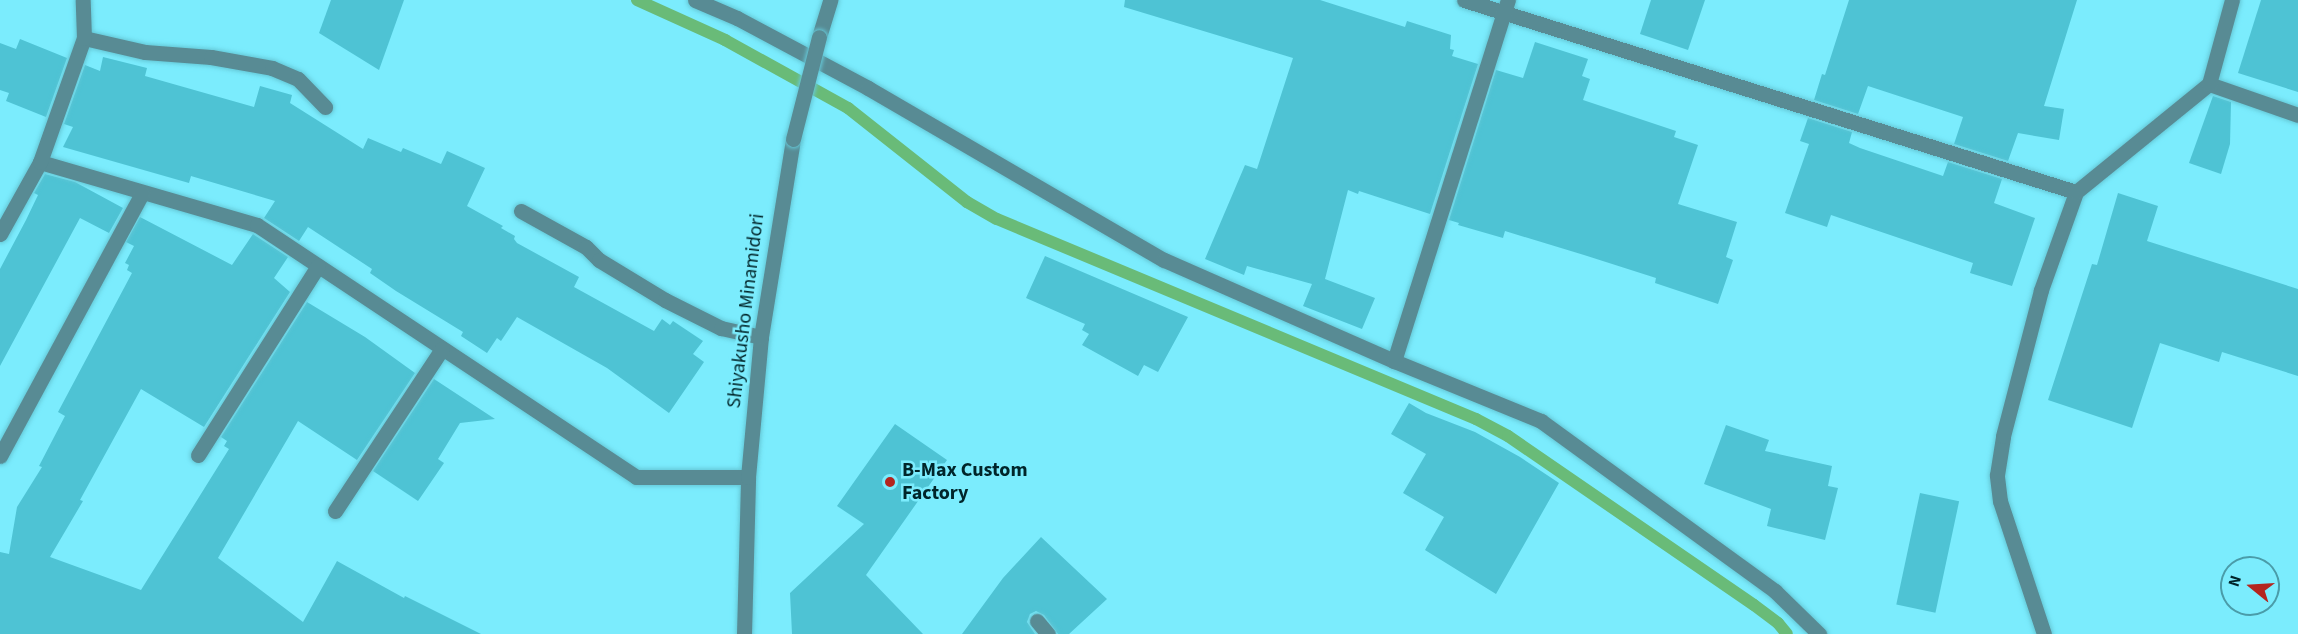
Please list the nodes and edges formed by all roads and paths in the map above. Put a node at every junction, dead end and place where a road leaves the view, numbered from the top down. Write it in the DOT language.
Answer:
graph roads {
  1 [pos="83,0"];
  2 [pos="695,0"];
  3 [pos="830,0"];
  4 [pos="1464,0"];
  5 [pos="2232,0"];
  6 [pos="1506,6"];
  7 [pos="84,38"];
  8 [pos="2209,84"];
  9 [pos="325,106"];
  10 [pos="2298,115"];
  11 [pos="40,162"];
  12 [pos="2076,192"];
  13 [pos="142,193"];
  14 [pos="521,211"];
  15 [pos="0,234"];
  16 [pos="318,266"];
  17 [pos="760,337"];
  18 [pos="442,349"];
  19 [pos="1394,361"];
  20 [pos="198,455"];
  21 [pos="0,456"];
  22 [pos="748,477"];
  23 [pos="335,511"];
  24 [pos="1037,621"];
  25 [pos="744,634"];
  26 [pos="1048,634"];
  27 [pos="1819,634"];
  28 [pos="2044,634"];
  1 -- 7 [label="street"];
  2 -- 19 [label="street"];
  3 -- 17 [label="street, Shiyakusho Minamidori, bridge"];
  4 -- 6 [label="street"];
  5 -- 8 [label="street"];
  6 -- 12 [label="street"];
  6 -- 19 [label="street"];
  7 -- 9 [label="street"];
  7 -- 11 [label="street"];
  8 -- 10 [label="street"];
  8 -- 12 [label="street"];
  11 -- 13 [label="street"];
  11 -- 15 [label="street"];
  12 -- 28 [label="street"];
  13 -- 16 [label="street"];
  13 -- 21 [label="street"];
  14 -- 17 [label="street"];
  16 -- 18 [label="street"];
  16 -- 20 [label="street"];
  17 -- 22 [label="street, Shiyakusho Minamidori"];
  18 -- 22 [label="street"];
  18 -- 23 [label="street"];
  19 -- 27 [label="street"];
  22 -- 25 [label="street, Shiyakusho Minamidori"];
  24 -- 26 [label="street"];
}
